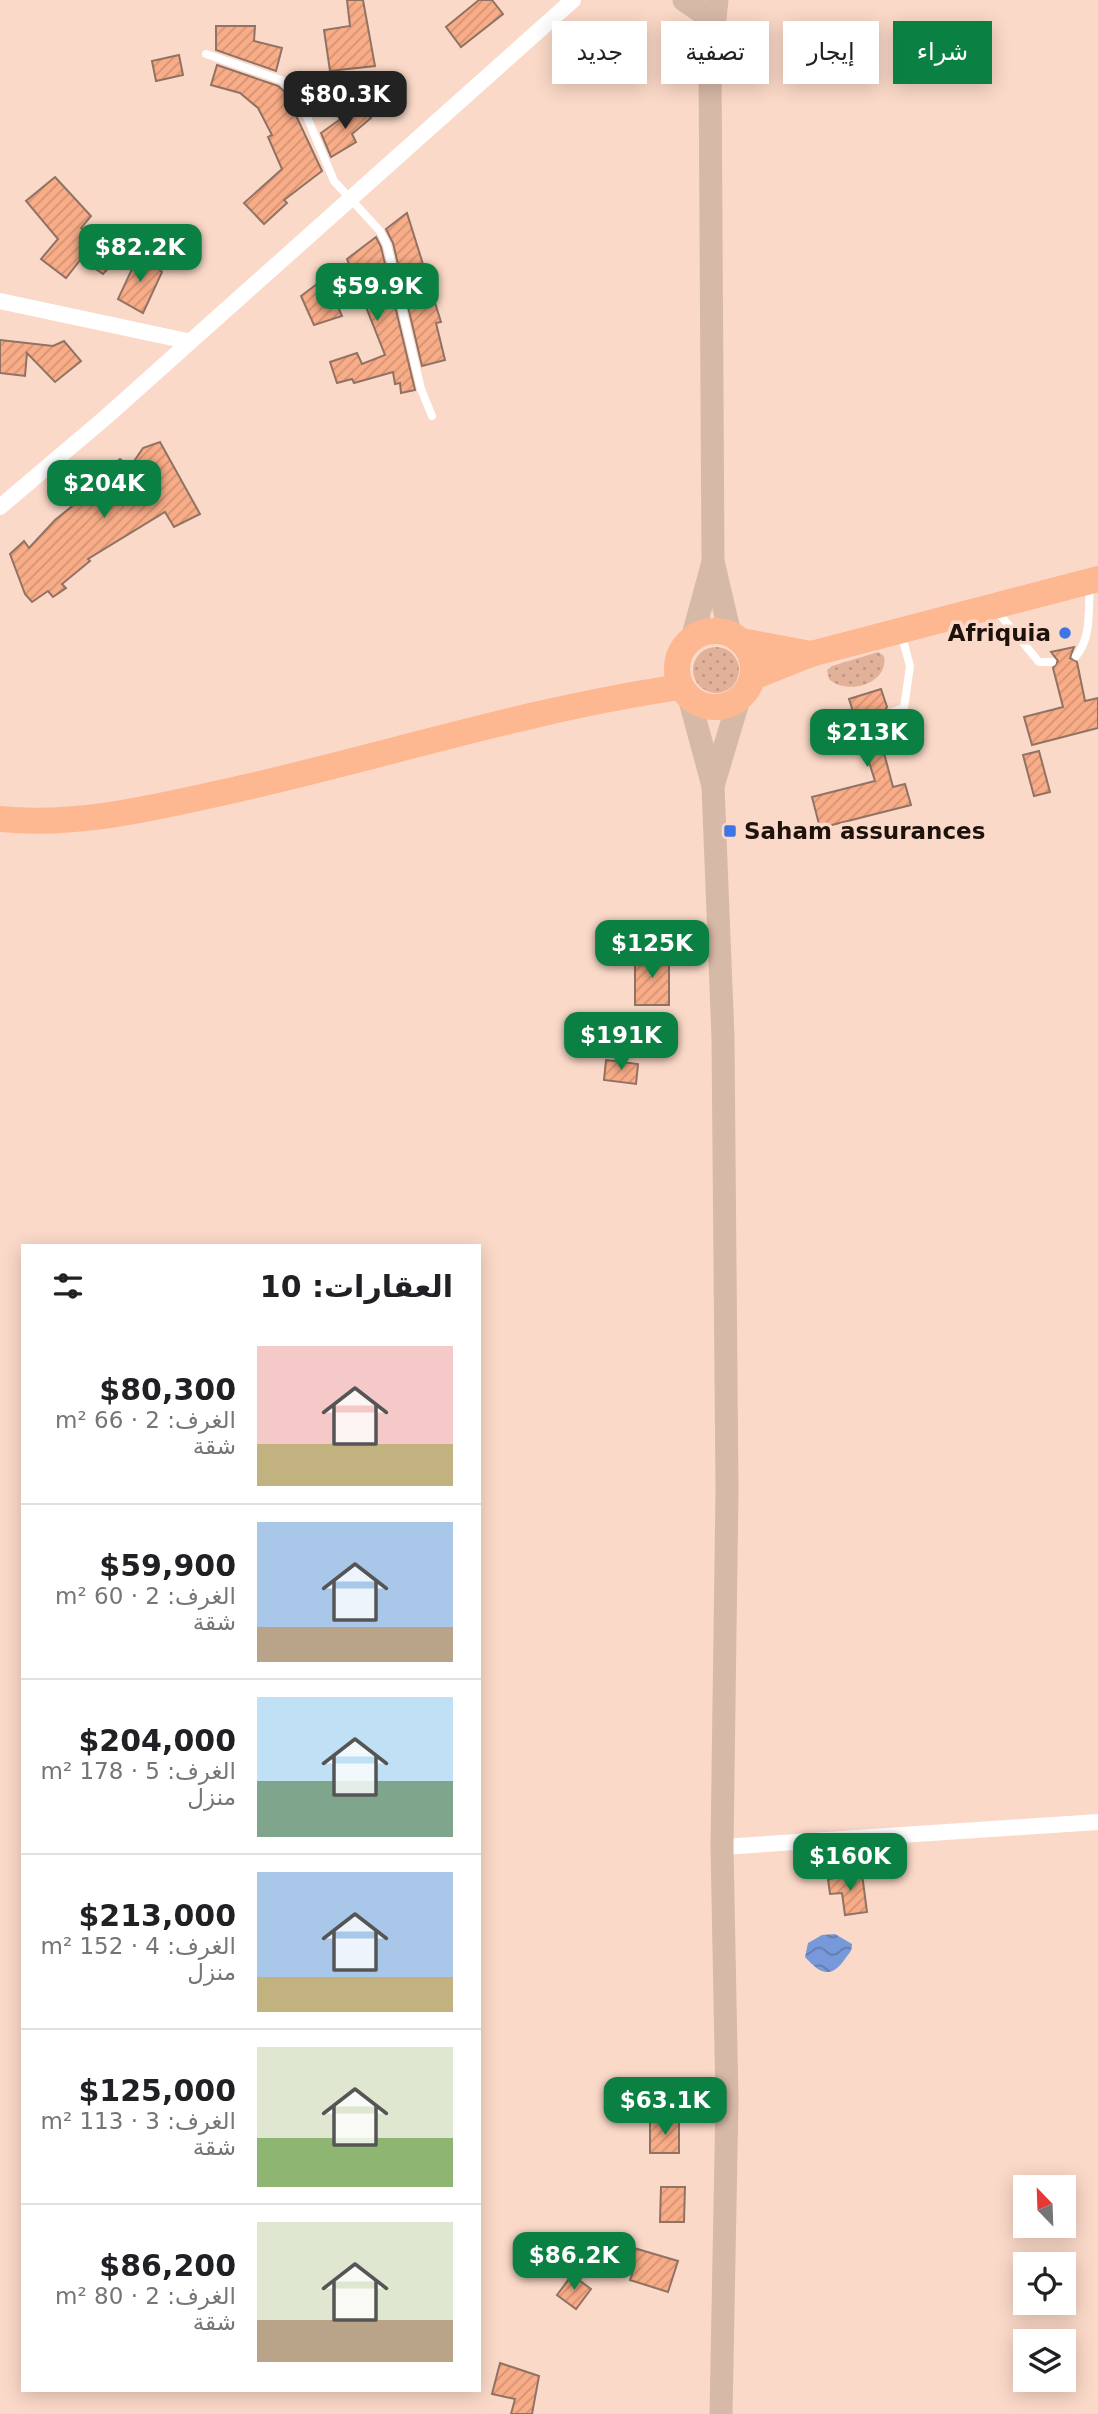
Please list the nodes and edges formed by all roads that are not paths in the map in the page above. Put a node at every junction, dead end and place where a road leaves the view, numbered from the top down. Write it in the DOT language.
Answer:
graph roads {
  1 [pos="573,0"];
  2 [pos="684,0"];
  3 [pos="715,10"];
  4 [pos="206,54"];
  5 [pos="348,199"];
  6 [pos="0,301"];
  7 [pos="187,341"];
  8 [pos="432,416"];
  9 [pos="0,507"];
  10 [pos="713,562"];
  11 [pos="1094,580"];
  12 [pos="992,604"];
  13 [pos="900,630"];
  14 [pos="735,637"];
  15 [pos="685,650"];
  16 [pos="811,653"];
  17 [pos="1076,656"];
  18 [pos="1052,662"];
  19 [pos="752,677"];
  20 [pos="685,692"];
  21 [pos="603,698"];
  22 [pos="739,699"];
  23 [pos="889,713"];
  24 [pos="713,786"];
  25 [pos="0,819"];
  26 [pos="1098,1822"];
  27 [pos="722,1847"];
  28 [pos="721,2414"];
  1 -- 5 [label="street"];
  2 -- 3 [label="street"];
  3 -- 10 [label="street"];
  4 -- 5 [label="lane"];
  5 -- 7 [label="street"];
  5 -- 8 [label="lane"];
  6 -- 7 [label="street"];
  7 -- 9 [label="street"];
  10 -- 14 [label="street"];
  10 -- 15 [label="street"];
  11 -- 12 [label="main road"];
  11 -- 17 [label="lane"];
  12 -- 13 [label="main road"];
  12 -- 18 [label="lane"];
  13 -- 16 [label="main road"];
  13 -- 23 [label="lane"];
  14 -- 15 [label="main road"];
  14 -- 16 [label="main road"];
  14 -- 19 [label="main road"];
  15 -- 20 [label="main road"];
  15 -- 21 [label="main road"];
  16 -- 19 [label="main road"];
  19 -- 22 [label="main road"];
  20 -- 21 [label="main road"];
  20 -- 22 [label="main road"];
  20 -- 24 [label="street"];
  21 -- 25 [label="main road"];
  22 -- 24 [label="street"];
  24 -- 27 [label="street"];
  26 -- 27 [label="street"];
  27 -- 28 [label="street"];
}
